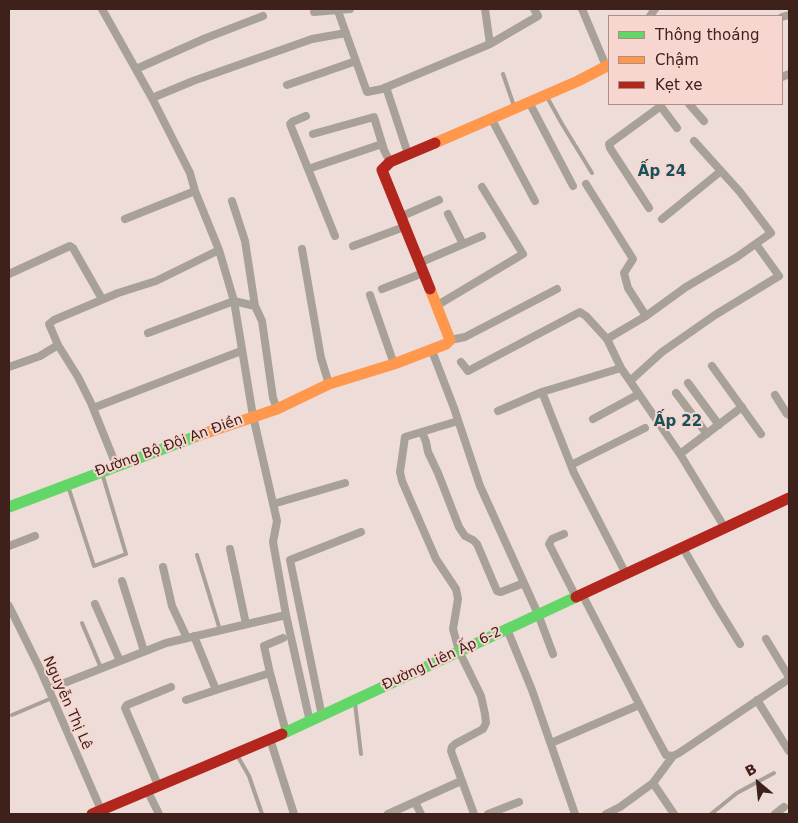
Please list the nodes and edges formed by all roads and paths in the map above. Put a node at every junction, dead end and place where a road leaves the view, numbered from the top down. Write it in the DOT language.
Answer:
graph roads {
  1 [pos="102,9"];
  2 [pos="350,9"];
  3 [pos="485,9"];
  4 [pos="534,9"];
  5 [pos="582,9"];
  6 [pos="338,10"];
  7 [pos="314,12"];
  8 [pos="263,16"];
  9 [pos="346,33"];
  10 [pos="490,44"];
  11 [pos="356,61"];
  12 [pos="608,66"];
  13 [pos="136,70"];
  14 [pos="504,74"];
  15 [pos="287,85"];
  16 [pos="386,87"];
  17 [pos="546,95"];
  18 [pos="152,98"];
  19 [pos="530,102"];
  20 [pos="660,105"];
  21 [pos="690,105"];
  22 [pos="515,108"];
  23 [pos="306,116"];
  24 [pos="491,118"];
  25 [pos="704,121"];
  26 [pos="677,128"];
  27 [pos="313,134"];
  28 [pos="694,141"];
  29 [pos="382,144"];
  30 [pos="408,154"];
  31 [pos="390,162"];
  32 [pos="308,169"];
  33 [pos="721,170"];
  34 [pos="592,173"];
  35 [pos="586,184"];
  36 [pos="573,186"];
  37 [pos="482,187"];
  38 [pos="196,191"];
  39 [pos="438,200"];
  40 [pos="232,201"];
  41 [pos="535,201"];
  42 [pos="649,208"];
  43 [pos="448,214"];
  44 [pos="125,219"];
  45 [pos="662,219"];
  46 [pos="402,222"];
  47 [pos="335,236"];
  48 [pos="482,236"];
  49 [pos="463,244"];
  50 [pos="756,244"];
  51 [pos="354,246"];
  52 [pos="302,249"];
  53 [pos="219,250"];
  54 [pos="421,268"];
  55 [pos="9,274"];
  56 [pos="382,289"];
  57 [pos="557,289"];
  58 [pos="370,295"];
  59 [pos="102,299"];
  60 [pos="234,301"];
  61 [pos="255,306"];
  62 [pos="436,306"];
  63 [pos="646,316"];
  64 [pos="148,333"];
  65 [pos="607,339"];
  66 [pos="450,340"];
  67 [pos="58,345"];
  68 [pos="242,351"];
  69 [pos="432,351"];
  70 [pos="461,362"];
  71 [pos="394,364"];
  72 [pos="712,366"];
  73 [pos="9,367"];
  74 [pos="621,368"];
  75 [pos="630,381"];
  76 [pos="688,383"];
  77 [pos="329,384"];
  78 [pos="542,392"];
  79 [pos="676,393"];
  80 [pos="639,394"];
  81 [pos="775,395"];
  82 [pos="742,407"];
  83 [pos="93,408"];
  84 [pos="277,409"];
  85 [pos="498,411"];
  86 [pos="789,415"];
  87 [pos="253,416"];
  88 [pos="592,419"];
  89 [pos="458,421"];
  90 [pos="719,425"];
  91 [pos="645,428"];
  92 [pos="422,432"];
  93 [pos="708,434"];
  94 [pos="762,434"];
  95 [pos="680,454"];
  96 [pos="116,465"];
  97 [pos="571,465"];
  98 [pos="101,471"];
  99 [pos="67,483"];
  100 [pos="345,483"];
  101 [pos="789,498"];
  102 [pos="273,504"];
  103 [pos="9,507"];
  104 [pos="725,528"];
  105 [pos="361,532"];
  106 [pos="564,534"];
  107 [pos="35,536"];
  108 [pos="9,546"];
  109 [pos="230,548"];
  110 [pos="683,548"];
  111 [pos="197,555"];
  112 [pos="163,567"];
  113 [pos="626,574"];
  114 [pos="122,581"];
  115 [pos="524,583"];
  116 [pos="579,596"];
  117 [pos="95,604"];
  118 [pos="9,606"];
  119 [pos="538,614"];
  120 [pos="286,615"];
  121 [pos="82,623"];
  122 [pos="246,624"];
  123 [pos="507,629"];
  124 [pos="220,630"];
  125 [pos="190,637"];
  126 [pos="283,638"];
  127 [pos="766,639"];
  128 [pos="740,644"];
  129 [pos="144,651"];
  130 [pos="459,651"];
  131 [pos="553,654"];
  132 [pos="120,660"];
  133 [pos="100,668"];
  134 [pos="270,673"];
  135 [pos="789,678"];
  136 [pos="171,687"];
  137 [pos="48,689"];
  138 [pos="216,690"];
  139 [pos="52,698"];
  140 [pos="186,700"];
  141 [pos="355,700"];
  142 [pos="757,700"];
  143 [pos="639,705"];
  144 [pos="12,715"];
  145 [pos="322,716"];
  146 [pos="310,722"];
  147 [pos="286,732"];
  148 [pos="270,739"];
  149 [pos="551,743"];
  150 [pos="789,752"];
  151 [pos="236,753"];
  152 [pos="361,754"];
  153 [pos="673,756"];
  154 [pos="774,772"];
  155 [pos="461,780"];
  156 [pos="653,783"];
  157 [pos="158,785"];
  158 [pos="147,790"];
  159 [pos="415,802"];
  160 [pos="519,802"];
  161 [pos="784,807"];
  162 [pos="622,811"];
  163 [pos="96,812"];
  164 [pos="159,814"];
  165 [pos="262,814"];
  166 [pos="294,814"];
  167 [pos="388,814"];
  168 [pos="421,814"];
  169 [pos="474,814"];
  170 [pos="488,814"];
  171 [pos="575,814"];
  172 [pos="606,814"];
  173 [pos="674,814"];
  174 [pos="711,814"];
  175 [pos="775,814"];
  1 -- 13 [label="street"];
  2 -- 6 [label="street"];
  3 -- 10 [label="street"];
  4 -- 10 [label="street"];
  5 -- 12 [label="street"];
  6 -- 7 [label="street"];
  6 -- 9 [label="street"];
  8 -- 13 [label="street"];
  9 -- 11 [label="street"];
  9 -- 18 [label="street"];
  10 -- 16 [label="street"];
  11 -- 15 [label="street"];
  11 -- 16 [label="street"];
  12 -- 17 [label="street"];
  13 -- 18 [label="street"];
  14 -- 22 [label="lane"];
  16 -- 30 [label="street"];
  17 -- 19 [label="street"];
  17 -- 34 [label="lane"];
  18 -- 38 [label="street"];
  19 -- 22 [label="street"];
  19 -- 36 [label="street"];
  20 -- 26 [label="street"];
  20 -- 42 [label="street"];
  21 -- 25 [label="street"];
  22 -- 24 [label="street"];
  23 -- 32 [label="street"];
  24 -- 30 [label="street"];
  24 -- 41 [label="street"];
  27 -- 29 [label="street"];
  28 -- 33 [label="street"];
  29 -- 31 [label="street"];
  29 -- 32 [label="street"];
  30 -- 31 [label="street"];
  31 -- 46 [label="street"];
  32 -- 47 [label="street"];
  33 -- 45 [label="street"];
  33 -- 50 [label="street"];
  35 -- 63 [label="street"];
  37 -- 62 [label="street"];
  38 -- 44 [label="street"];
  38 -- 53 [label="street"];
  39 -- 46 [label="street"];
  40 -- 61 [label="street"];
  43 -- 49 [label="street"];
  46 -- 51 [label="street"];
  46 -- 54 [label="street"];
  48 -- 49 [label="street"];
  49 -- 54 [label="street"];
  50 -- 63 [label="street"];
  50 -- 75 [label="street"];
  52 -- 77 [label="street"];
  53 -- 59 [label="street"];
  53 -- 60 [label="street"];
  54 -- 56 [label="street"];
  54 -- 62 [label="street"];
  55 -- 59 [label="street"];
  57 -- 66 [label="street"];
  58 -- 71 [label="street"];
  59 -- 67 [label="street"];
  60 -- 61 [label="street"];
  60 -- 64 [label="street"];
  60 -- 68 [label="street"];
  61 -- 84 [label="street"];
  62 -- 66 [label="street"];
  63 -- 65 [label="street"];
  65 -- 70 [label="street"];
  65 -- 74 [label="street"];
  66 -- 69 [label="street, Đường Bộ Đội An Điền"];
  67 -- 73 [label="street"];
  67 -- 83 [label="street"];
  68 -- 83 [label="street"];
  68 -- 87 [label="street"];
  69 -- 71 [label="street, Đường Bộ Đội An Điền"];
  69 -- 89 [label="street"];
  71 -- 77 [label="street, Đường Bộ Đội An Điền"];
  72 -- 82 [label="street"];
  74 -- 75 [label="street"];
  74 -- 78 [label="street"];
  75 -- 80 [label="street"];
  76 -- 90 [label="street"];
  77 -- 84 [label="street, Đường Bộ Đội An Điền"];
  78 -- 85 [label="street"];
  78 -- 97 [label="street"];
  79 -- 93 [label="street"];
  80 -- 88 [label="street"];
  80 -- 95 [label="street"];
  81 -- 86 [label="street"];
  82 -- 90 [label="street"];
  82 -- 94 [label="street"];
  83 -- 96 [label="street"];
  84 -- 87 [label="street, Đường Bộ Đội An Điền"];
  87 -- 96 [label="street, Đường Bộ Đội An Điền"];
  87 -- 102 [label="street"];
  89 -- 92 [label="street"];
  89 -- 115 [label="street"];
  90 -- 93 [label="street"];
  91 -- 97 [label="street"];
  92 -- 115 [label="street"];
  92 -- 130 [label="street"];
  93 -- 95 [label="street"];
  95 -- 104 [label="street"];
  96 -- 98 [label="street, Đường Bộ Đội An Điền"];
  97 -- 113 [label="street"];
  98 -- 99 [label="street, Đường Bộ Đội An Điền"];
  98 -- 99 [label="lane"];
  99 -- 103 [label="street, Đường Bộ Đội An Điền"];
  100 -- 102 [label="street"];
  101 -- 104 [label="street, Đường Liên Ấp 6-2"];
  102 -- 120 [label="street"];
  104 -- 110 [label="street, Đường Liên Ấp 6-2"];
  105 -- 145 [label="street"];
  106 -- 116 [label="street"];
  107 -- 108 [label="street"];
  109 -- 122 [label="street"];
  110 -- 113 [label="street, Đường Liên Ấp 6-2"];
  110 -- 128 [label="street"];
  111 -- 124 [label="lane"];
  112 -- 125 [label="street"];
  113 -- 116 [label="street, Đường Liên Ấp 6-2"];
  114 -- 129 [label="street"];
  115 -- 119 [label="street"];
  116 -- 119 [label="street, Đường Liên Ấp 6-2"];
  116 -- 143 [label="street"];
  117 -- 132 [label="street"];
  118 -- 137 [label="street, Nguyễn Thị Lê"];
  119 -- 123 [label="street, Đường Liên Ấp 6-2"];
  119 -- 131 [label="street"];
  120 -- 122 [label="street"];
  120 -- 146 [label="street"];
  121 -- 133 [label="lane"];
  122 -- 124 [label="street"];
  123 -- 130 [label="street, Đường Liên Ấp 6-2"];
  123 -- 149 [label="street"];
  124 -- 125 [label="street"];
  125 -- 129 [label="street"];
  125 -- 138 [label="street"];
  126 -- 134 [label="street"];
  127 -- 135 [label="street"];
  129 -- 132 [label="street"];
  130 -- 141 [label="street, Đường Liên Ấp 6-2"];
  130 -- 155 [label="street"];
  132 -- 133 [label="street"];
  133 -- 137 [label="street"];
  134 -- 138 [label="street"];
  134 -- 147 [label="street"];
  135 -- 142 [label="street"];
  136 -- 157 [label="street"];
  137 -- 139 [label="street, Nguyễn Thị Lê"];
  138 -- 140 [label="street"];
  139 -- 144 [label="lane"];
  139 -- 163 [label="street, Nguyễn Thị Lê"];
  141 -- 145 [label="street, Đường Liên Ấp 6-2"];
  141 -- 152 [label="lane"];
  142 -- 150 [label="street"];
  142 -- 153 [label="street"];
  143 -- 149 [label="street"];
  143 -- 153 [label="street"];
  145 -- 146 [label="street, Đường Liên Ấp 6-2"];
  146 -- 147 [label="street, Đường Liên Ấp 6-2"];
  147 -- 148 [label="street, Đường Liên Ấp 6-2"];
  148 -- 151 [label="street, Đường Liên Ấp 6-2"];
  148 -- 166 [label="street"];
  149 -- 171 [label="street"];
  151 -- 157 [label="street, Đường Liên Ấp 6-2"];
  151 -- 165 [label="lane"];
  153 -- 156 [label="street"];
  154 -- 174 [label="lane"];
  155 -- 159 [label="street"];
  155 -- 169 [label="street"];
  156 -- 162 [label="street"];
  156 -- 173 [label="street"];
  157 -- 158 [label="street, Đường Liên Ấp 6-2"];
  158 -- 163 [label="street, Đường Liên Ấp 6-2"];
  158 -- 164 [label="street"];
  159 -- 167 [label="street"];
  159 -- 168 [label="street"];
  160 -- 170 [label="street"];
  161 -- 175 [label="street"];
  162 -- 172 [label="street"];
}
